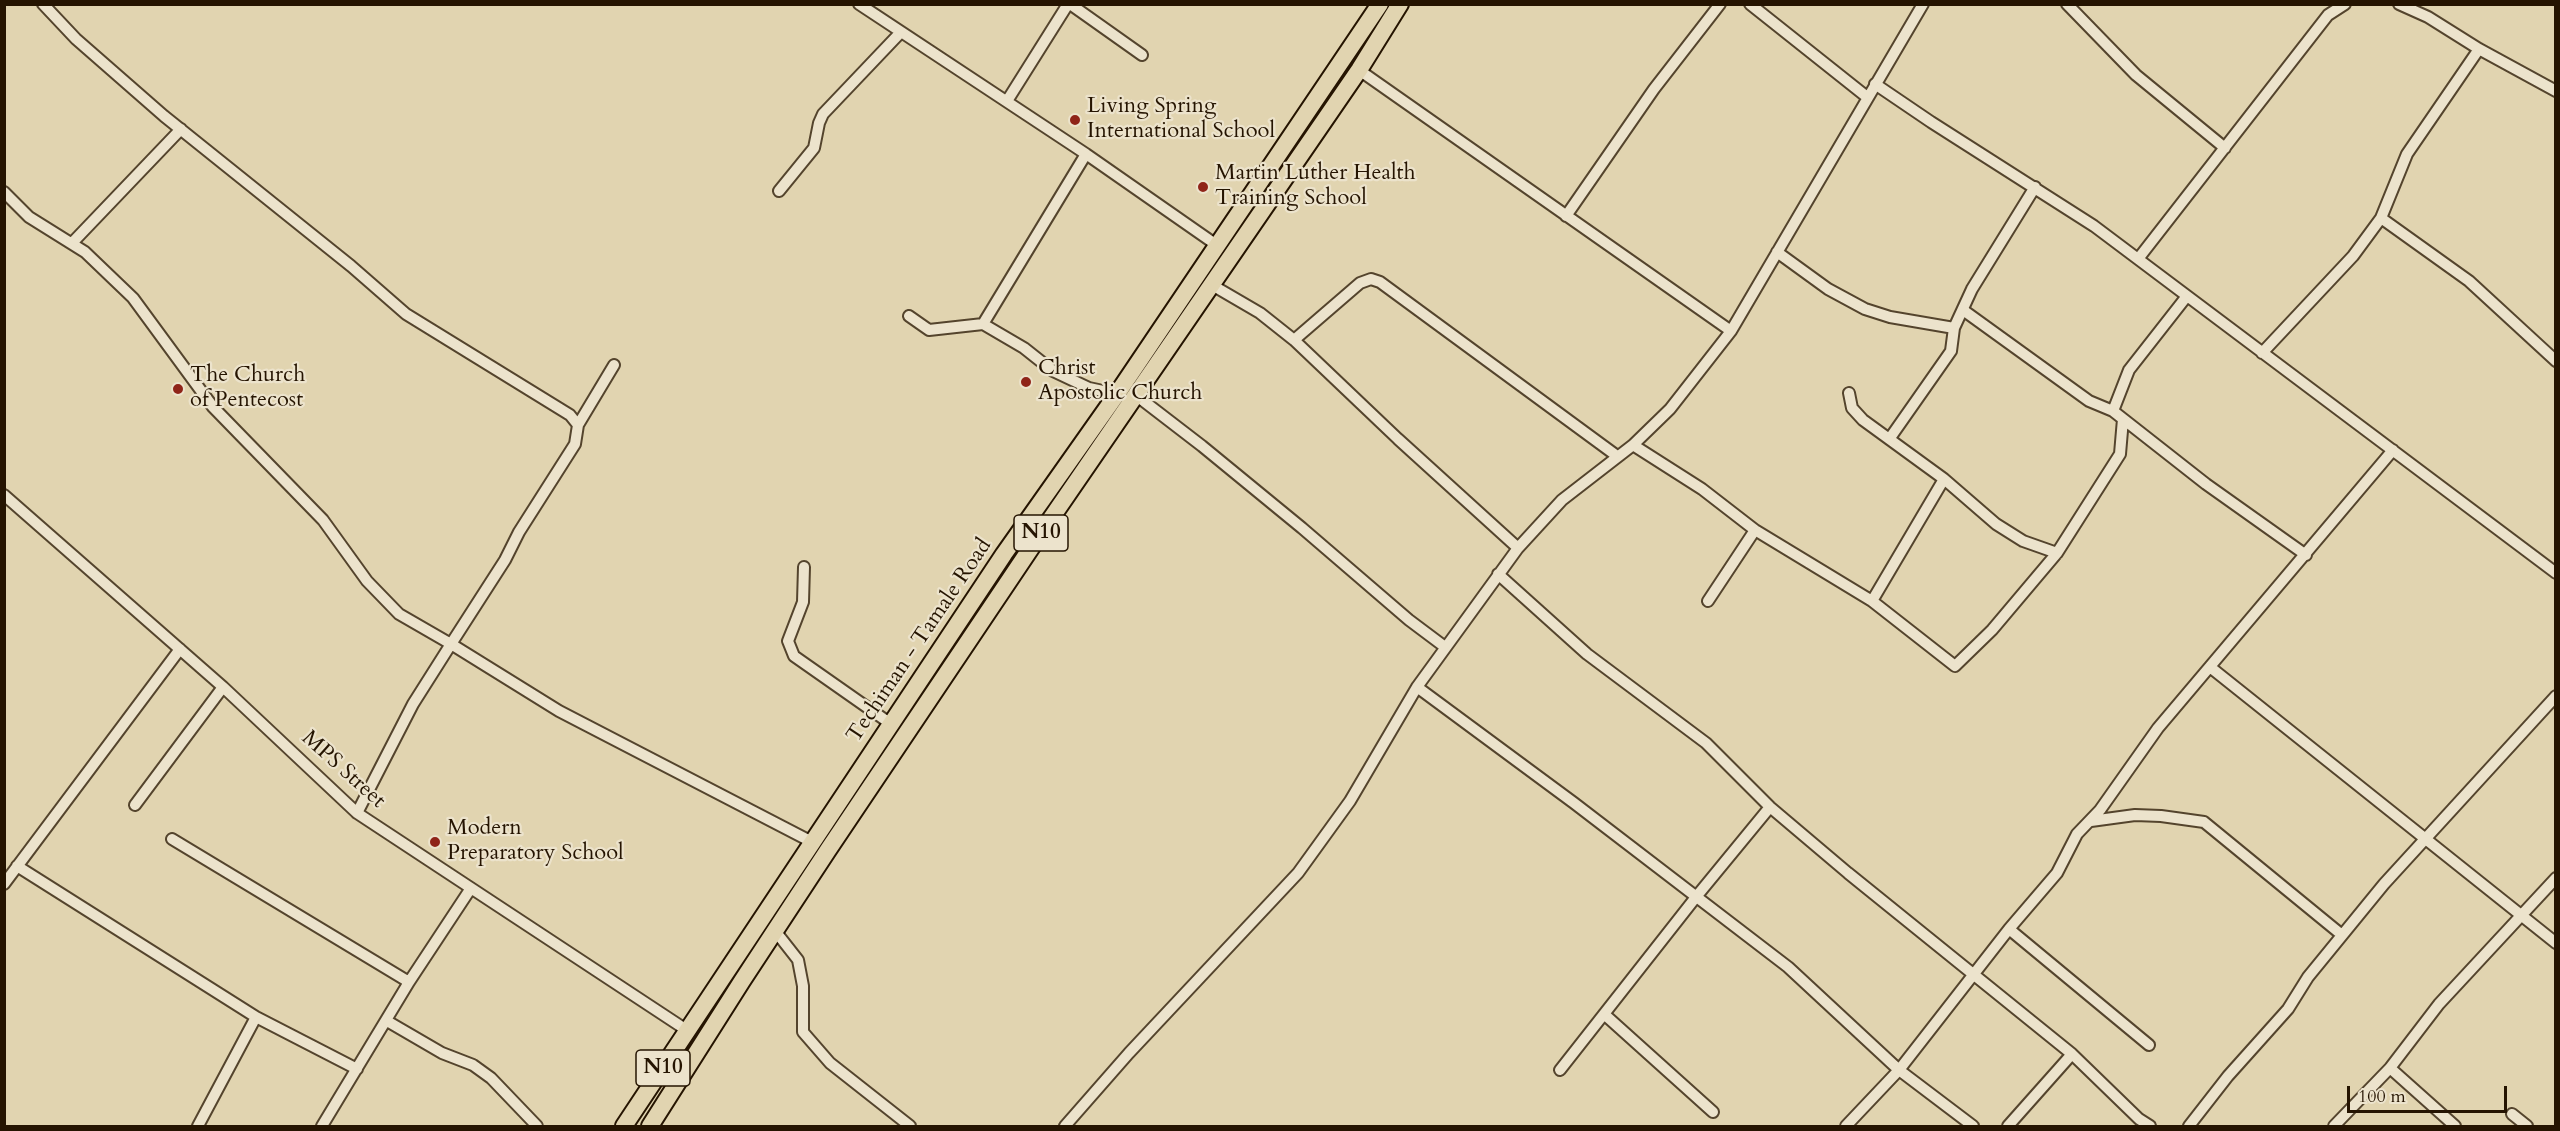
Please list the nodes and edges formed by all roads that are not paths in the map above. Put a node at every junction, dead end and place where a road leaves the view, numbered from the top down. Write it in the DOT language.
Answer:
graph roads {
  1 [pos="43,4"];
  2 [pos="859,4"];
  3 [pos="1069,4"];
  4 [pos="1380,4"];
  5 [pos="1400,4"];
  6 [pos="1720,4"];
  7 [pos="1750,4"];
  8 [pos="1923,4"];
  9 [pos="2067,4"];
  10 [pos="2345,4"];
  11 [pos="2399,4"];
  12 [pos="900,32"];
  13 [pos="2479,49"];
  14 [pos="1142,55"];
  15 [pos="1359,70"];
  16 [pos="1875,84"];
  17 [pos="2556,91"];
  18 [pos="1867,97"];
  19 [pos="1007,101"];
  20 [pos="181,129"];
  21 [pos="2224,148"];
  22 [pos="1086,154"];
  23 [pos="2035,187"];
  24 [pos="779,191"];
  25 [pos="4,192"];
  26 [pos="1566,216"];
  27 [pos="2381,218"];
  28 [pos="74,242"];
  29 [pos="1218,246"];
  30 [pos="1777,252"];
  31 [pos="2139,259"];
  32 [pos="1212,285"];
  33 [pos="2187,296"];
  34 [pos="1963,310"];
  35 [pos="909,316"];
  36 [pos="983,324"];
  37 [pos="1954,328"];
  38 [pos="1731,331"];
  39 [pos="1294,340"];
  40 [pos="2262,353"];
  41 [pos="2556,361"];
  42 [pos="614,365"];
  43 [pos="1850,393"];
  44 [pos="1117,394"];
  45 [pos="1137,396"];
  46 [pos="2113,411"];
  47 [pos="2123,419"];
  48 [pos="578,425"];
  49 [pos="1890,438"];
  50 [pos="1633,445"];
  51 [pos="2393,450"];
  52 [pos="1617,456"];
  53 [pos="1944,479"];
  54 [pos="4,495"];
  55 [pos="1755,530"];
  56 [pos="1518,548"];
  57 [pos="2056,553"];
  58 [pos="2306,555"];
  59 [pos="804,567"];
  60 [pos="2556,573"];
  61 [pos="1498,574"];
  62 [pos="1708,601"];
  63 [pos="1872,601"];
  64 [pos="451,644"];
  65 [pos="1445,647"];
  66 [pos="180,649"];
  67 [pos="2210,667"];
  68 [pos="223,687"];
  69 [pos="1417,687"];
  70 [pos="2556,696"];
  71 [pos="891,724"];
  72 [pos="135,805"];
  73 [pos="1770,807"];
  74 [pos="357,813"];
  75 [pos="2091,821"];
  76 [pos="171,839"];
  77 [pos="2426,839"];
  78 [pos="812,842"];
  79 [pos="17,866"];
  80 [pos="2556,878"];
  81 [pos="4,884"];
  82 [pos="471,888"];
  83 [pos="1696,897"];
  84 [pos="2523,914"];
  85 [pos="2009,930"];
  86 [pos="776,932"];
  87 [pos="2342,935"];
  88 [pos="2556,943"];
  89 [pos="1975,974"];
  90 [pos="409,982"];
  91 [pos="1604,1014"];
  92 [pos="256,1017"];
  93 [pos="387,1021"];
  94 [pos="688,1031"];
  95 [pos="2149,1045"];
  96 [pos="2072,1054"];
  97 [pos="2390,1068"];
  98 [pos="357,1069"];
  99 [pos="1560,1070"];
  100 [pos="1899,1070"];
  101 [pos="1713,1112"];
  102 [pos="2512,1114"];
  103 [pos="198,1126"];
  104 [pos="322,1126"];
  105 [pos="537,1126"];
  106 [pos="624,1126"];
  107 [pos="650,1126"];
  108 [pos="910,1126"];
  109 [pos="1065,1126"];
  110 [pos="1846,1126"];
  111 [pos="1973,1126"];
  112 [pos="2008,1126"];
  113 [pos="2150,1126"];
  114 [pos="2189,1126"];
  115 [pos="2334,1126"];
  116 [pos="2455,1126"];
  117 [pos="2527,1126"];
  1 -- 20 [label="street"];
  2 -- 12 [label="street"];
  3 -- 14 [label="street"];
  3 -- 19 [label="street"];
  4 -- 29 [label="highway, Techiman - Tamale Road / N10"];
  5 -- 15 [label="highway, Techiman - Tamale Road / N10"];
  6 -- 26 [label="street"];
  7 -- 18 [label="street"];
  8 -- 16 [label="street"];
  9 -- 21 [label="street"];
  10 -- 21 [label="street"];
  11 -- 13 [label="street"];
  12 -- 19 [label="street"];
  12 -- 24 [label="street"];
  13 -- 17 [label="street"];
  13 -- 27 [label="street"];
  15 -- 26 [label="street"];
  15 -- 32 [label="highway, Techiman - Tamale Road / N10"];
  16 -- 18 [label="street"];
  16 -- 23 [label="street"];
  18 -- 30 [label="street"];
  19 -- 22 [label="street"];
  20 -- 28 [label="street"];
  20 -- 48 [label="street"];
  21 -- 31 [label="street"];
  22 -- 29 [label="street"];
  22 -- 36 [label="street"];
  23 -- 31 [label="street"];
  23 -- 34 [label="street"];
  25 -- 28 [label="street"];
  26 -- 38 [label="street"];
  27 -- 40 [label="street"];
  27 -- 41 [label="street"];
  28 -- 64 [label="street"];
  29 -- 44 [label="highway, Techiman - Tamale Road / N10"];
  30 -- 37 [label="street"];
  30 -- 38 [label="street"];
  31 -- 33 [label="street"];
  32 -- 39 [label="street"];
  32 -- 45 [label="highway, Techiman - Tamale Road / N10"];
  33 -- 40 [label="street"];
  33 -- 46 [label="street"];
  34 -- 37 [label="street"];
  34 -- 46 [label="street"];
  35 -- 36 [label="street"];
  36 -- 44 [label="street"];
  37 -- 49 [label="street"];
  38 -- 50 [label="street"];
  39 -- 52 [label="street"];
  39 -- 56 [label="street"];
  40 -- 51 [label="street"];
  42 -- 48 [label="street"];
  43 -- 49 [label="street"];
  44 -- 71 [label="highway, Techiman - Tamale Road / N10"];
  45 -- 65 [label="street"];
  45 -- 86 [label="highway, Techiman - Tamale Road / N10"];
  46 -- 47 [label="street"];
  47 -- 57 [label="street"];
  47 -- 58 [label="street"];
  48 -- 64 [label="street"];
  49 -- 53 [label="street"];
  50 -- 52 [label="street"];
  50 -- 55 [label="street"];
  51 -- 58 [label="street"];
  51 -- 60 [label="street"];
  52 -- 56 [label="street"];
  53 -- 57 [label="street"];
  53 -- 63 [label="street"];
  54 -- 66 [label="street, MPS Street"];
  55 -- 62 [label="street"];
  55 -- 63 [label="street"];
  56 -- 61 [label="street"];
  57 -- 63 [label="street"];
  58 -- 67 [label="street"];
  59 -- 71 [label="street"];
  61 -- 65 [label="street"];
  61 -- 73 [label="street"];
  64 -- 74 [label="street"];
  64 -- 78 [label="street"];
  65 -- 69 [label="street"];
  66 -- 68 [label="street, MPS Street"];
  66 -- 79 [label="street"];
  67 -- 75 [label="street"];
  67 -- 77 [label="street"];
  68 -- 72 [label="street"];
  68 -- 74 [label="street, MPS Street"];
  69 -- 83 [label="street"];
  69 -- 109 [label="street"];
  70 -- 77 [label="street"];
  71 -- 78 [label="highway, Techiman - Tamale Road / N10"];
  73 -- 83 [label="street"];
  73 -- 89 [label="street"];
  74 -- 82 [label="street, MPS Street"];
  75 -- 85 [label="street"];
  75 -- 87 [label="street"];
  76 -- 90 [label="street"];
  77 -- 84 [label="street"];
  77 -- 87 [label="street"];
  78 -- 94 [label="highway, Techiman - Tamale Road / N10"];
  79 -- 81 [label="street"];
  79 -- 92 [label="street"];
  80 -- 84 [label="street"];
  82 -- 90 [label="street"];
  82 -- 94 [label="street, MPS Street"];
  83 -- 91 [label="street"];
  83 -- 100 [label="street"];
  84 -- 88 [label="street"];
  84 -- 97 [label="street"];
  85 -- 89 [label="street"];
  85 -- 95 [label="street"];
  86 -- 107 [label="highway, Techiman - Tamale Road / N10"];
  86 -- 108 [label="street"];
  87 -- 114 [label="street"];
  89 -- 96 [label="street"];
  89 -- 100 [label="street"];
  90 -- 93 [label="street"];
  91 -- 99 [label="street"];
  91 -- 101 [label="street"];
  92 -- 98 [label="street"];
  92 -- 103 [label="street"];
  93 -- 98 [label="street"];
  93 -- 105 [label="street"];
  94 -- 106 [label="highway, Techiman - Tamale Road / N10"];
  96 -- 112 [label="street"];
  96 -- 113 [label="street"];
  97 -- 115 [label="street"];
  97 -- 116 [label="street"];
  98 -- 104 [label="street"];
  100 -- 110 [label="street"];
  100 -- 111 [label="street"];
  102 -- 117 [label="street"];
}
